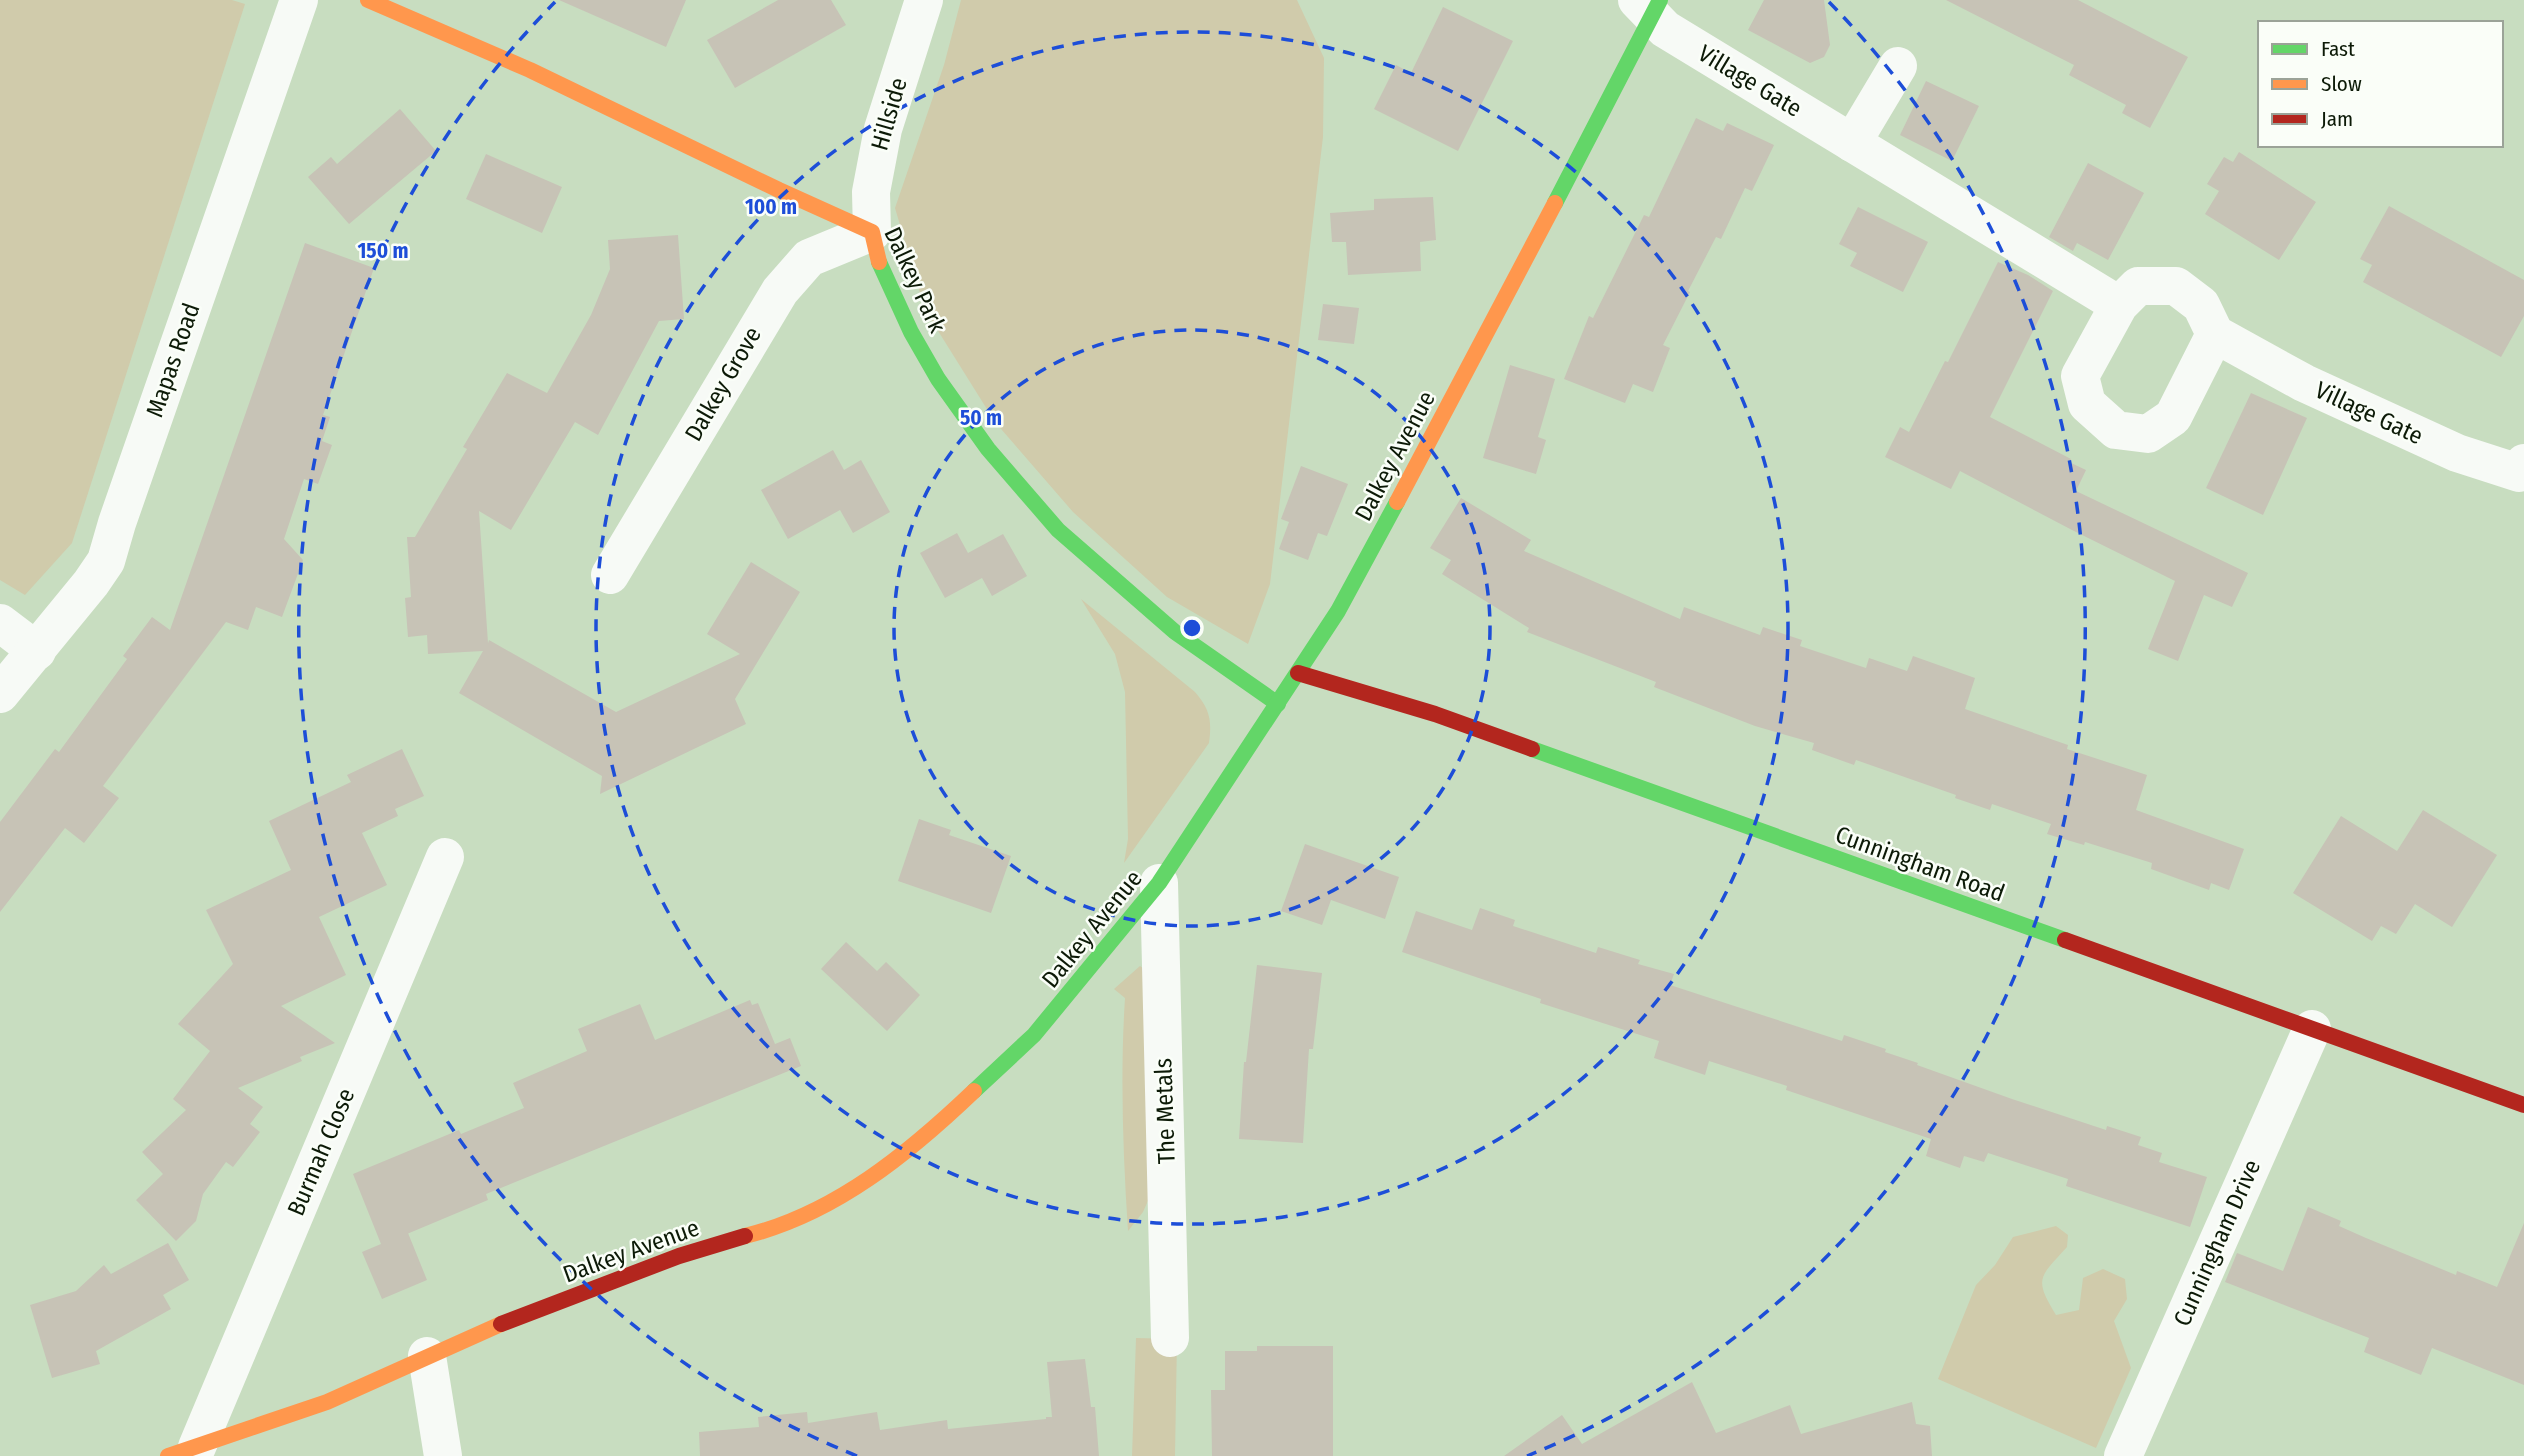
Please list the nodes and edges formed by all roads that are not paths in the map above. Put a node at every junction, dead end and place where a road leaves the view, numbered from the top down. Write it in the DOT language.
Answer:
graph roads {
  1 [pos="299,0"];
  2 [pos="368,0"];
  3 [pos="925,0"];
  4 [pos="1650,5"];
  5 [pos="1898,66"];
  6 [pos="1852,143"];
  7 [pos="872,232"];
  8 [pos="2119,305"];
  9 [pos="2215,334"];
  10 [pos="2524,463"];
  11 [pos="610,575"];
  12 [pos="0,623"];
  13 [pos="37,651"];
  14 [pos="1298,673"];
  15 [pos="0,694"];
  16 [pos="1278,704"];
  17 [pos="445,857"];
  18 [pos="1159,884"];
  19 [pos="2312,1029"];
  20 [pos="2524,1105"];
  21 [pos="1170,1338"];
  22 [pos="427,1356"];
  23 [pos="182,1451"];
  24 [pos="443,1456"];
  25 [pos="2123,1456"];
  1 -- 13 [label="street, Mapas Road"];
  2 -- 7 [label="street, Dalkey Park"];
  3 -- 7 [label="street, Hillside"];
  4 -- 6 [label="street, Village Gate"];
  4 -- 14 [label="street, Dalkey Avenue"];
  5 -- 6 [label="street"];
  6 -- 8 [label="street, Village Gate"];
  7 -- 11 [label="street, Dalkey Grove"];
  7 -- 16 [label="street, Dalkey Park"];
  8 -- 9 [label="street"];
  8 -- 9 [label="street"];
  9 -- 10 [label="street, Village Gate"];
  12 -- 13 [label="street"];
  13 -- 15 [label="street, Mapas Road"];
  14 -- 16 [label="street, Dalkey Avenue"];
  14 -- 19 [label="street, Cunningham Road"];
  16 -- 18 [label="street, Dalkey Avenue"];
  17 -- 23 [label="street, Burmah Close"];
  18 -- 21 [label="street, The Metals"];
  18 -- 22 [label="street, Dalkey Avenue"];
  19 -- 20 [label="street, Cunningham Road"];
  19 -- 25 [label="street, Cunningham Drive"];
  22 -- 23 [label="street, Dalkey Avenue"];
  22 -- 24 [label="street"];
}
